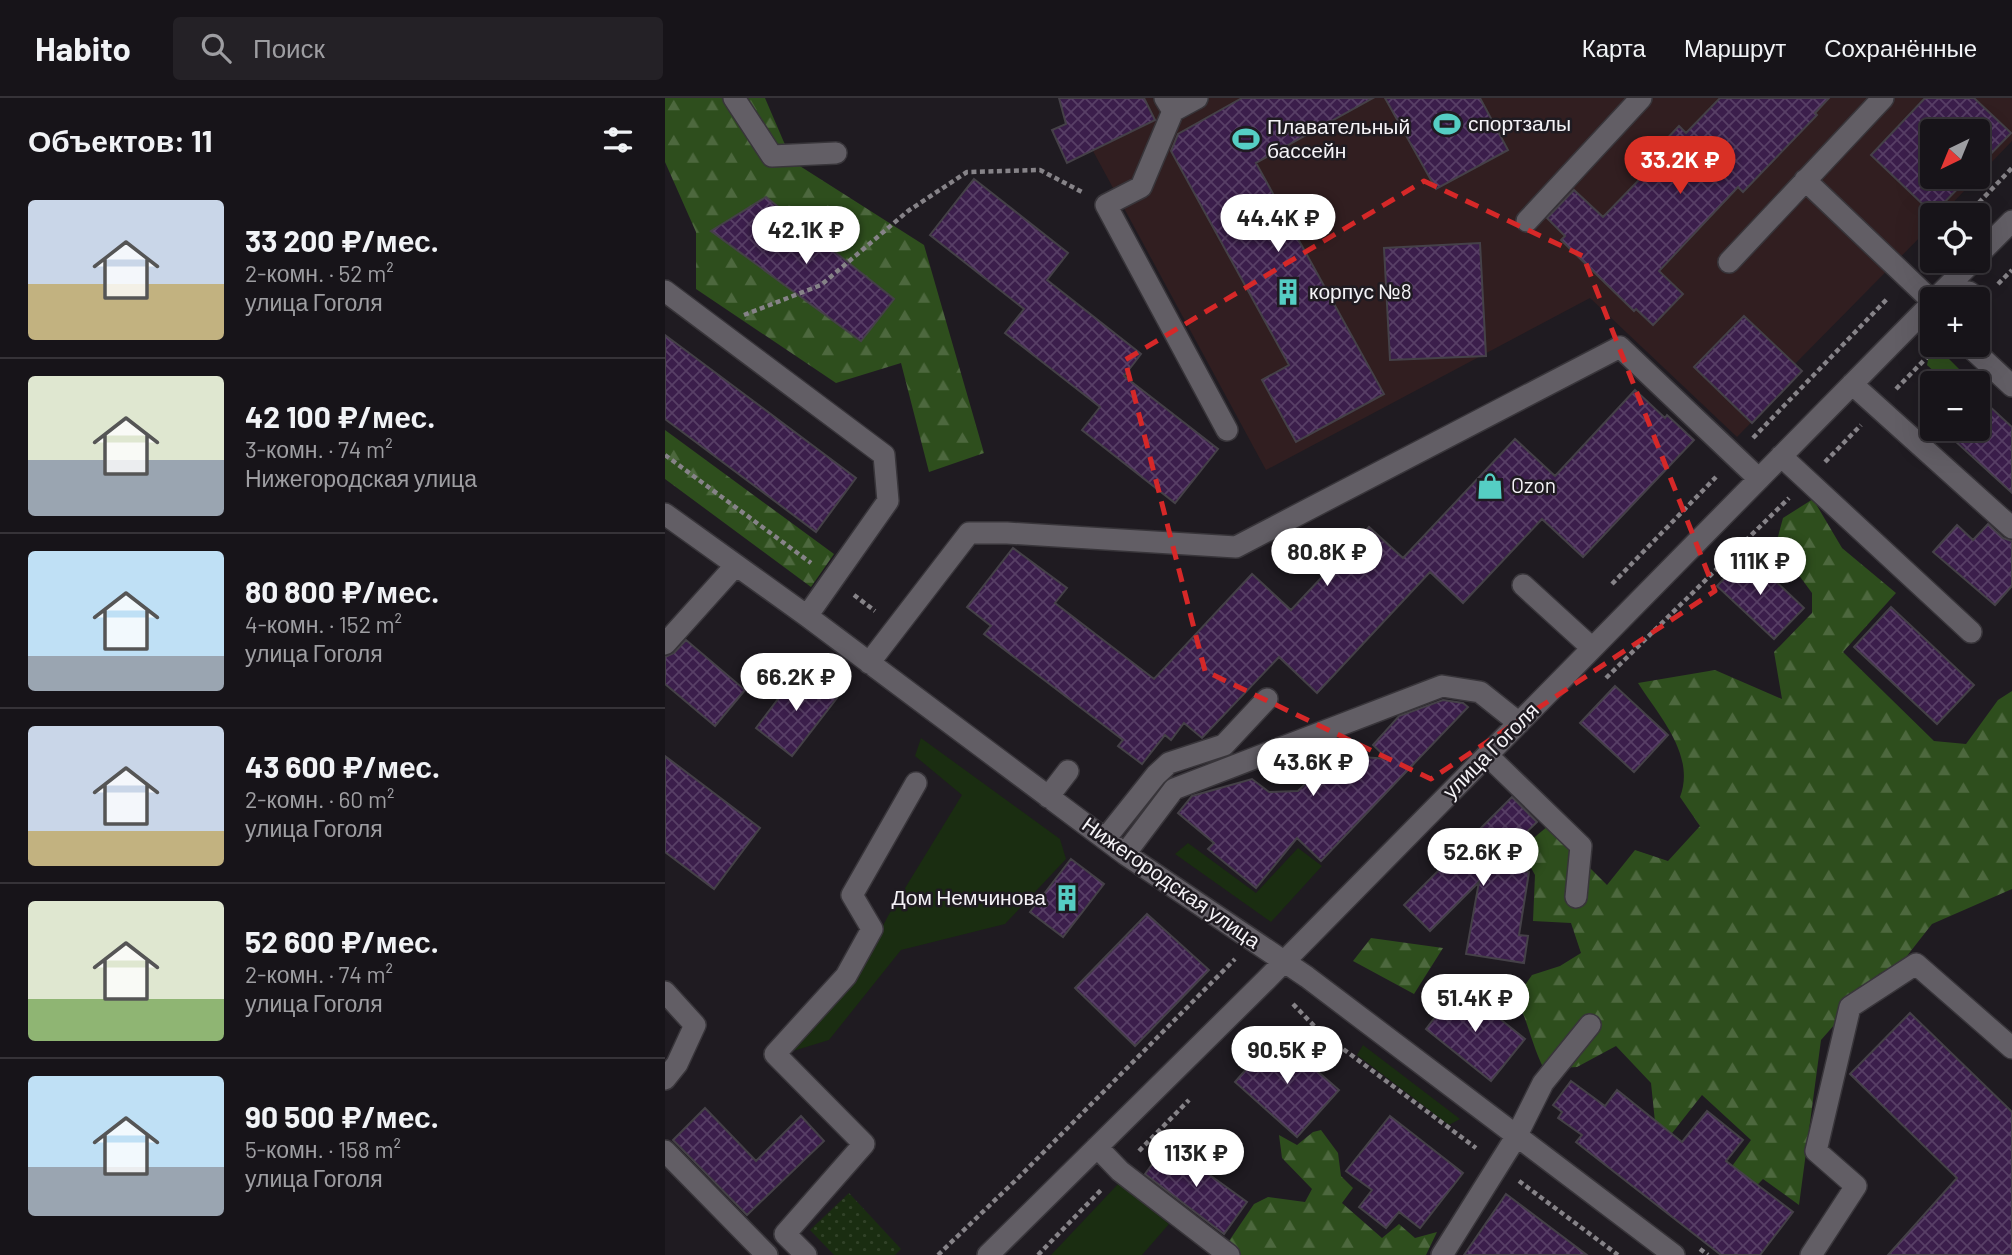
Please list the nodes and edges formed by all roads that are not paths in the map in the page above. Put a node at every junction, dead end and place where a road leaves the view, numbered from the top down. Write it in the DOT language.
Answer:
graph roads {
  1 [pos="734,98"];
  2 [pos="1196,98"];
  3 [pos="1640,98"];
  4 [pos="1883,98"];
  5 [pos="1169,104"];
  6 [pos="836,153"];
  7 [pos="1805,180"];
  8 [pos="1527,221"];
  9 [pos="2012,221"];
  10 [pos="1990,243"];
  11 [pos="1728,262"];
  12 [pos="1962,273"];
  13 [pos="1949,287"];
  14 [pos="665,291"];
  15 [pos="1920,291"];
  16 [pos="1920,317"];
  17 [pos="1981,357"];
  18 [pos="1852,384"];
  19 [pos="2012,386"];
  20 [pos="1227,430"];
  21 [pos="1781,456"];
  22 [pos="1759,479"];
  23 [pos="665,514"];
  24 [pos="2012,528"];
  25 [pos="736,565"];
  26 [pos="1523,585"];
  27 [pos="807,616"];
  28 [pos="1971,632"];
  29 [pos="665,644"];
  30 [pos="1592,648"];
  31 [pos="869,663"];
  32 [pos="1268,699"];
  33 [pos="1519,723"];
  34 [pos="1487,755"];
  35 [pos="1068,771"];
  36 [pos="916,783"];
  37 [pos="1048,797"];
  38 [pos="1105,839"];
  39 [pos="1125,854"];
  40 [pos="1576,897"];
  41 [pos="1285,961"];
  42 [pos="665,992"];
  43 [pos="1590,1025"];
  44 [pos="2012,1048"];
  45 [pos="665,1079"];
  46 [pos="1516,1137"];
  47 [pos="1097,1147"];
  48 [pos="665,1151"];
  49 [pos="767,1255"];
  50 [pos="806,1255"];
  51 [pos="988,1255"];
  52 [pos="1229,1255"];
  53 [pos="1442,1255"];
  54 [pos="1674,1255"];
  55 [pos="1811,1255"];
  1 -- 6 [label="street"];
  2 -- 5 [label="street"];
  3 -- 8 [label="street"];
  4 -- 7 [label="street"];
  5 -- 20 [label="street"];
  7 -- 11 [label="street"];
  7 -- 15 [label="street"];
  9 -- 10 [label="street"];
  12 -- 13 [label="street, улица Гоголя"];
  14 -- 27 [label="street"];
  16 -- 18 [label="street, улица Гоголя"];
  17 -- 19 [label="street"];
  18 -- 21 [label="street, улица Гоголя"];
  18 -- 24 [label="street"];
  21 -- 22 [label="street, улица Гоголя"];
  21 -- 28 [label="street"];
  22 -- 30 [label="street, улица Гоголя"];
  22 -- 31 [label="street"];
  23 -- 25 [label="street, Нижегородская улица"];
  25 -- 27 [label="street, Нижегородская улица"];
  25 -- 29 [label="street"];
  26 -- 30 [label="street"];
  27 -- 31 [label="street, Нижегородская улица"];
  30 -- 33 [label="street, улица Гоголя"];
  31 -- 37 [label="street, Нижегородская улица"];
  32 -- 38 [label="street"];
  33 -- 34 [label="street, улица Гоголя"];
  33 -- 39 [label="street"];
  34 -- 40 [label="street"];
  34 -- 41 [label="street, улица Гоголя"];
  35 -- 37 [label="street"];
  36 -- 50 [label="street"];
  37 -- 38 [label="street, Нижегородская улица"];
  38 -- 39 [label="street, Нижегородская улица"];
  39 -- 41 [label="street, Нижегородская улица"];
  41 -- 46 [label="street, Нижегородская улица"];
  41 -- 47 [label="street, улица Гоголя"];
  42 -- 45 [label="street"];
  43 -- 46 [label="street"];
  44 -- 55 [label="street"];
  46 -- 53 [label="street"];
  46 -- 54 [label="street, Нижегородская улица"];
  47 -- 51 [label="street, улица Гоголя"];
  47 -- 52 [label="street"];
  48 -- 49 [label="street"];
}
